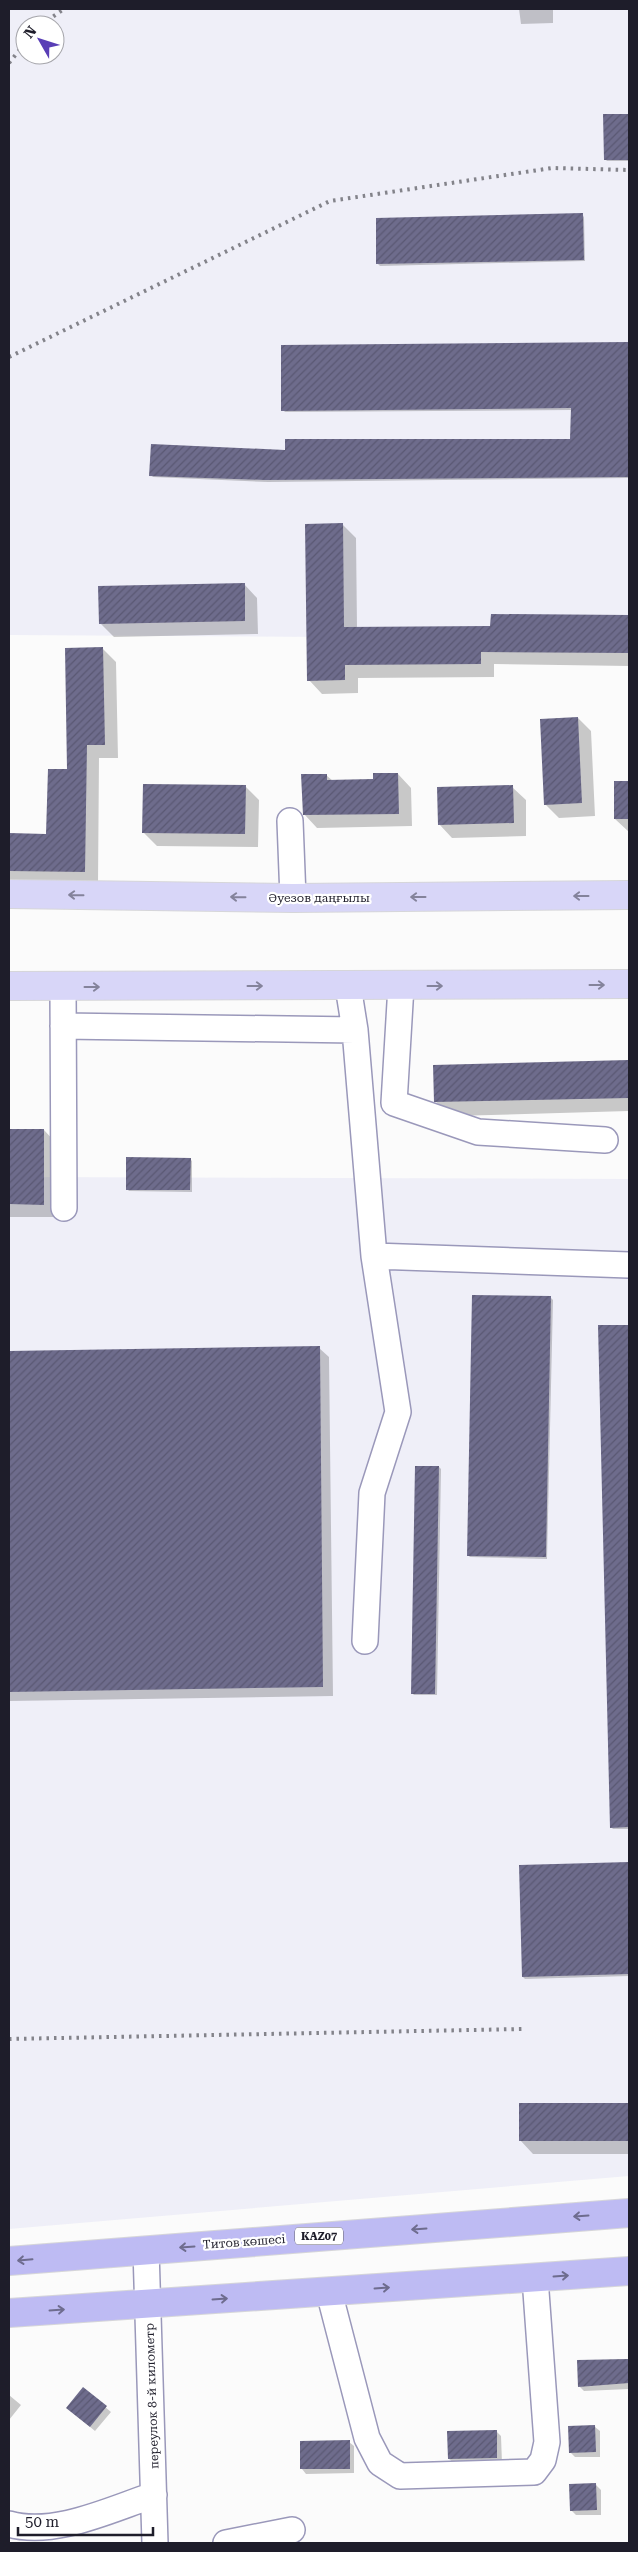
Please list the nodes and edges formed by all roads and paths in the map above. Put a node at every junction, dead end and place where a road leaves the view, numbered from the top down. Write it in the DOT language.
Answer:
graph roads {
  1 [pos="290,821"];
  2 [pos="9,894"];
  3 [pos="629,895"];
  4 [pos="293,898"];
  5 [pos="629,984"];
  6 [pos="9,986"];
  7 [pos="348,986"];
  8 [pos="401,986"];
  9 [pos="63,987"];
  10 [pos="63,1026"];
  11 [pos="355,1030"];
  12 [pos="605,1140"];
  13 [pos="64,1208"];
  14 [pos="374,1256"];
  15 [pos="629,1265"];
  16 [pos="364,1641"];
  17 [pos="629,2213"];
  18 [pos="146,2250"];
  19 [pos="9,2261"];
  20 [pos="629,2271"];
  21 [pos="535,2278"];
  22 [pos="329,2292"];
  23 [pos="149,2304"];
  24 [pos="9,2313"];
  25 [pos="154,2495"];
  26 [pos="9,2524"];
  27 [pos="292,2530"];
  28 [pos="155,2543"];
  29 [pos="226,2543"];
  1 -- 4 [label="street"];
  4 -- 2 [label="main road, Әуезов даңғылы, one-way"];
  3 -- 4 [label="main road, Әуезов даңғылы, one-way"];
  8 -- 5 [label="main road, one-way"];
  6 -- 9 [label="main road"];
  7 -- 8 [label="main road"];
  9 -- 7 [label="main road, one-way"];
  7 -- 11 [label="street"];
  8 -- 12 [label="street"];
  9 -- 10 [label="street"];
  10 -- 11 [label="street"];
  10 -- 13 [label="street"];
  11 -- 14 [label="street"];
  14 -- 15 [label="street"];
  14 -- 16 [label="street"];
  17 -- 18 [label="highway, Титов көшесі / KAZ07, one-way"];
  18 -- 19 [label="highway, Титов көшесі / KAZ07, one-way"];
  18 -- 23 [label="street, переулок 8-й километр"];
  21 -- 20 [label="highway, one-way"];
  22 -- 21 [label="highway, one-way"];
  21 -- 22 [label="street"];
  23 -- 22 [label="highway, one-way"];
  24 -- 23 [label="highway, one-way"];
  23 -- 25 [label="street, переулок 8-й километр"];
  25 -- 26 [label="street"];
  25 -- 28 [label="street, переулок 8-й километр"];
  27 -- 29 [label="street"];
}
